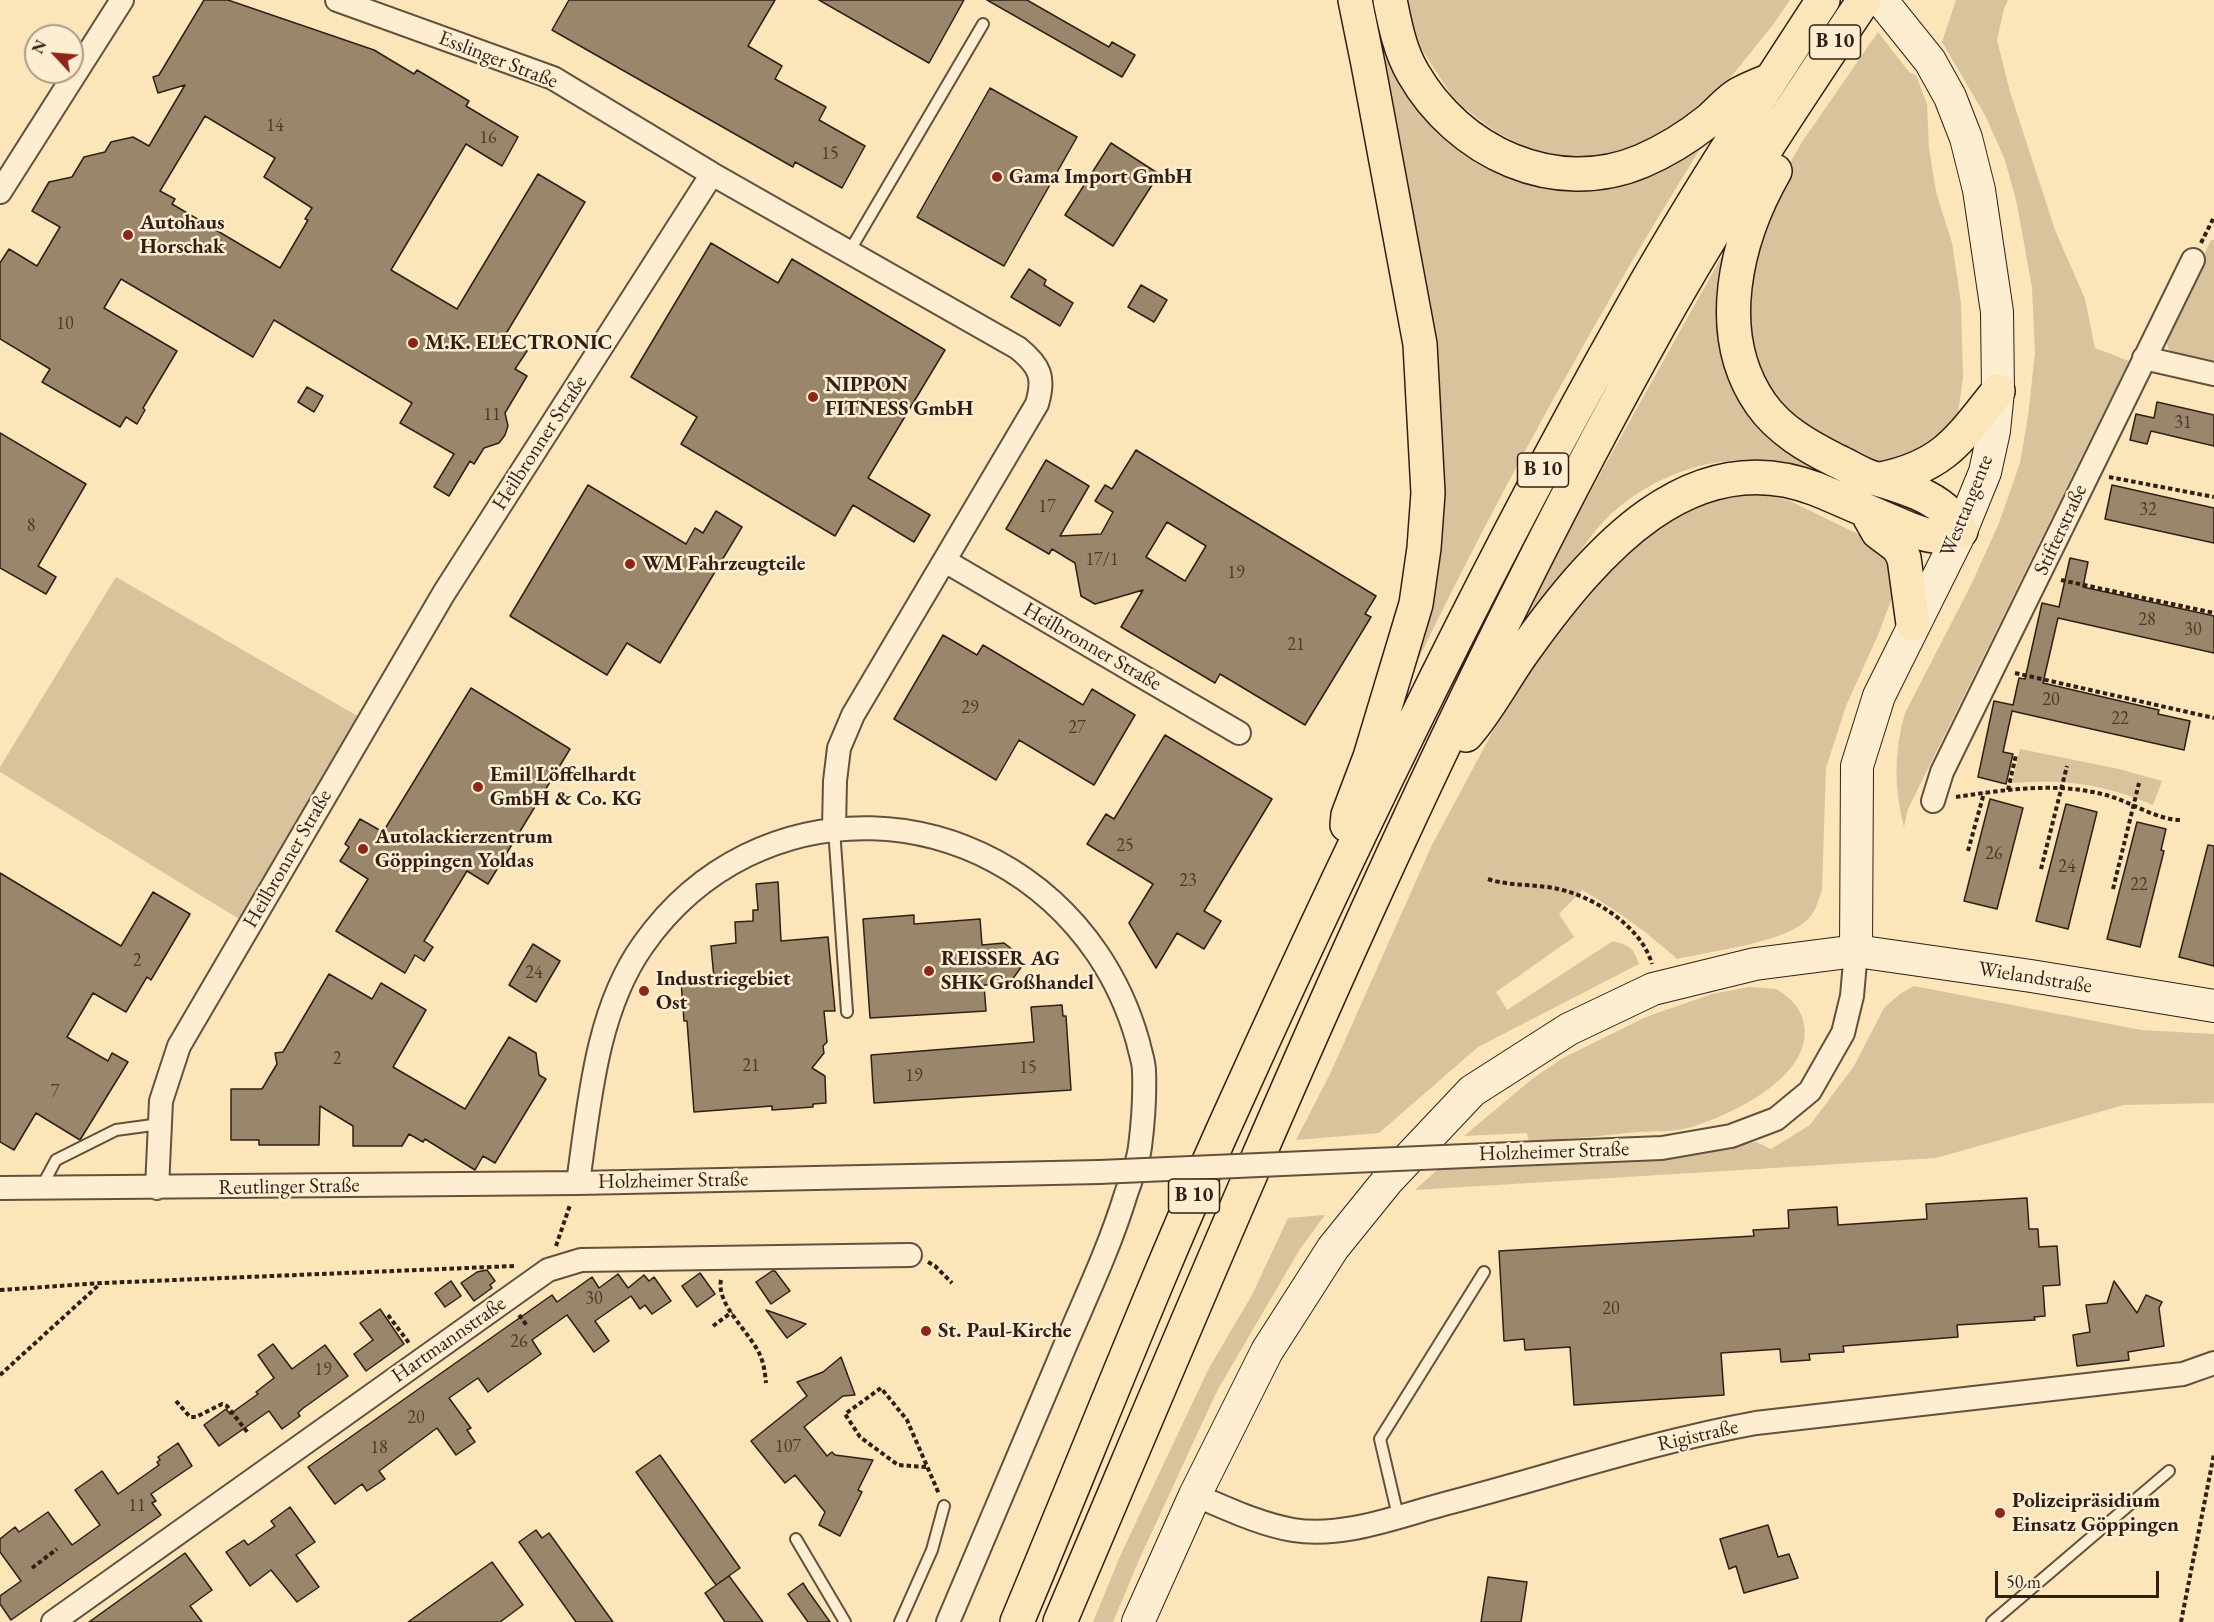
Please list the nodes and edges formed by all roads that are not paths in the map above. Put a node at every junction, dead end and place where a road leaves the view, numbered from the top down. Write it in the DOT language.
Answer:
graph roads {
  1 [pos="122,0"];
  2 [pos="338,0"];
  3 [pos="1355,0"];
  4 [pos="1390,0"];
  5 [pos="1823,0"];
  6 [pos="1864,0"];
  7 [pos="1881,0"];
  8 [pos="983,24"];
  9 [pos="1770,80"];
  10 [pos="1807,85"];
  11 [pos="712,174"];
  12 [pos="0,192"];
  13 [pos="849,252"];
  14 [pos="2193,260"];
  15 [pos="2144,358"];
  16 [pos="2214,374"];
  17 [pos="1998,391"];
  18 [pos="1881,479"];
  19 [pos="1866,511"];
  20 [pos="1961,531"];
  21 [pos="945,561"];
  22 [pos="1913,624"];
  23 [pos="1239,733"];
  24 [pos="1427,780"];
  25 [pos="1933,801"];
  26 [pos="834,829"];
  27 [pos="1341,874"];
  28 [pos="1856,951"];
  29 [pos="2214,1006"];
  30 [pos="847,1012"];
  31 [pos="160,1124"];
  32 [pos="578,1183"];
  33 [pos="0,1188"];
  34 [pos="41,1188"];
  35 [pos="157,1188"];
  36 [pos="910,1255"];
  37 [pos="1484,1272"];
  38 [pos="2214,1363"];
  39 [pos="2169,1471"];
  40 [pos="1195,1495"];
  41 [pos="944,1506"];
  42 [pos="1398,1516"];
  43 [pos="796,1539"];
  44 [pos="53,1622"];
  45 [pos="845,1622"];
  46 [pos="900,1622"];
  47 [pos="948,1622"];
  48 [pos="1017,1622"];
  49 [pos="1060,1622"];
  50 [pos="1138,1622"];
  51 [pos="1992,1622"];
  1 -- 12 [label="street"];
  2 -- 11 [label="street, Esslinger Straße"];
  3 -- 27 [label="highway, B 10"];
  4 -- 9 [label="highway"];
  5 -- 9 [label="highway, B 10"];
  6 -- 10 [label="highway, B 10"];
  7 -- 17 [label="main road, Westtangente"];
  8 -- 13 [label="lane"];
  9 -- 27 [label="highway, B 10"];
  10 -- 18 [label="highway"];
  10 -- 24 [label="highway, B 10"];
  11 -- 13 [label="street"];
  11 -- 31 [label="street, Heilbronner Straße"];
  13 -- 21 [label="street"];
  14 -- 15 [label="street, Stifterstraße"];
  15 -- 16 [label="street"];
  15 -- 25 [label="street, Stifterstraße"];
  17 -- 18 [label="highway"];
  17 -- 20 [label="main road, Westtangente"];
  18 -- 20 [label="highway"];
  19 -- 20 [label="highway"];
  19 -- 22 [label="highway"];
  19 -- 24 [label="highway"];
  20 -- 22 [label="main road, Westtangente"];
  21 -- 23 [label="street, Heilbronner Straße"];
  21 -- 26 [label="street"];
  22 -- 28 [label="main road, Westtangente"];
  24 -- 49 [label="highway, B 10"];
  26 -- 30 [label="lane"];
  26 -- 32 [label="street, Holzheimer Straße"];
  26 -- 47 [label="street, Holzheimer Straße"];
  27 -- 48 [label="highway, B 10"];
  28 -- 29 [label="main road, Wielandstraße"];
  28 -- 32 [label="street, Holzheimer Straße, bridge"];
  28 -- 40 [label="main road, Wielandstraße"];
  31 -- 34 [label="lane"];
  31 -- 35 [label="street, Heilbronner Straße"];
  32 -- 35 [label="street, Reutlinger Straße"];
  33 -- 34 [label="street, Reutlinger Straße"];
  34 -- 35 [label="street, Reutlinger Straße"];
  36 -- 44 [label="street, Hartmannstraße"];
  37 -- 42 [label="lane"];
  38 -- 42 [label="street, Rigistraße"];
  39 -- 51 [label="lane"];
  40 -- 42 [label="street, Rigistraße"];
  40 -- 50 [label="main road, Wielandstraße"];
  41 -- 46 [label="lane"];
  43 -- 45 [label="lane"];
}
